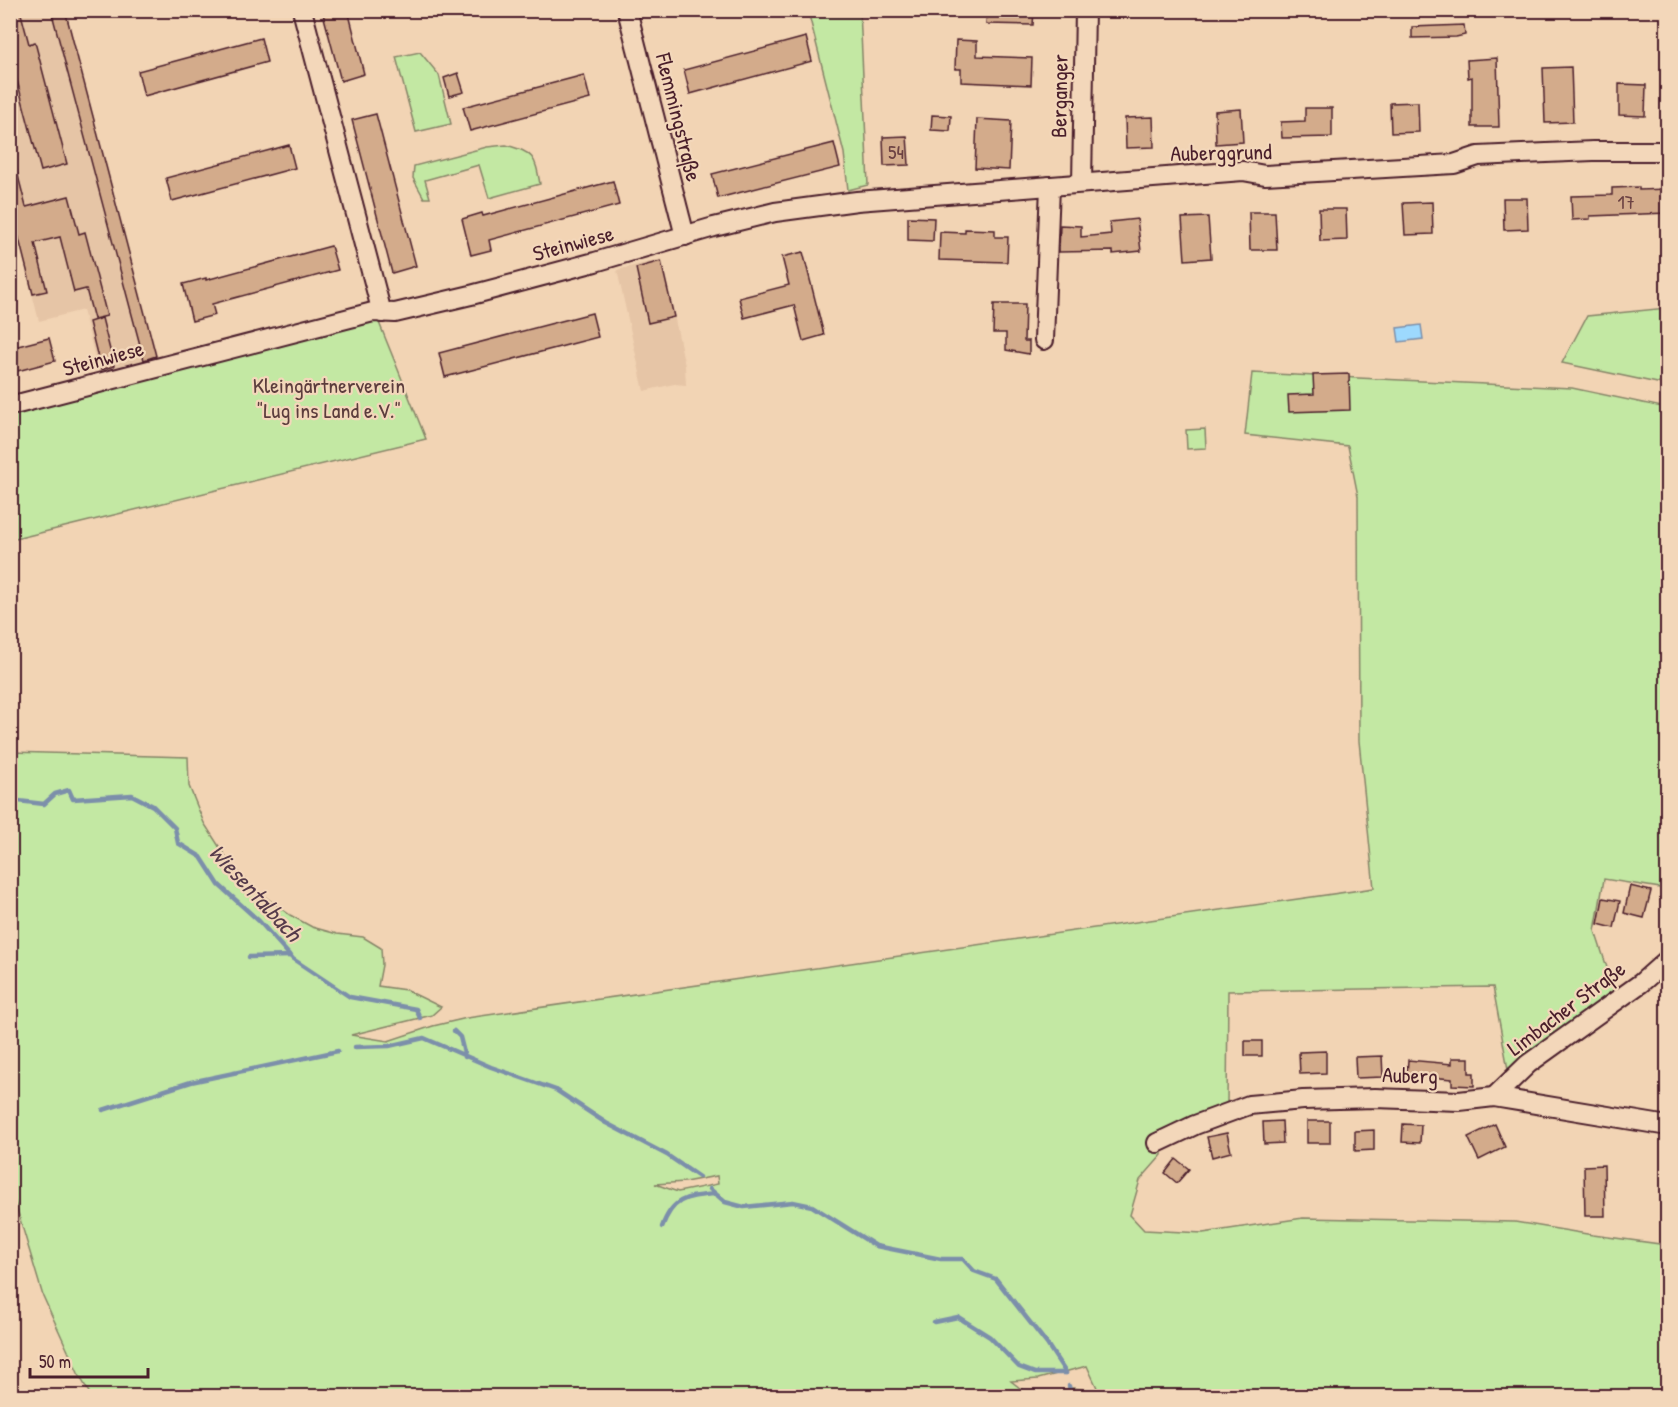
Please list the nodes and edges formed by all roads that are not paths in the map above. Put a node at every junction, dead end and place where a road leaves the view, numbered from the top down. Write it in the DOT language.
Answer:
graph roads {
  1 [pos="302,10"];
  2 [pos="627,10"];
  3 [pos="1084,10"];
  4 [pos="1668,151"];
  5 [pos="1082,183"];
  6 [pos="1050,186"];
  7 [pos="775,212"];
  8 [pos="685,236"];
  9 [pos="382,313"];
  10 [pos="1044,340"];
  11 [pos="10,406"];
  12 [pos="1668,959"];
  13 [pos="1494,1097"];
  14 [pos="1668,1126"];
  15 [pos="1157,1143"];
  1 -- 9 [label="street"];
  2 -- 8 [label="street, Flemmingstraße"];
  3 -- 5 [label="street, Berganger"];
  4 -- 5 [label="street, Auberggrund"];
  5 -- 6 [label="street, Auberggrund"];
  6 -- 7 [label="street, Auberggrund"];
  6 -- 10 [label="street"];
  7 -- 8 [label="street, Steinwiese"];
  8 -- 9 [label="street, Steinwiese"];
  9 -- 11 [label="street, Steinwiese"];
  12 -- 13 [label="street, Limbacher Straße"];
  13 -- 14 [label="street, Auberg"];
  13 -- 15 [label="street, Auberg"];
}
